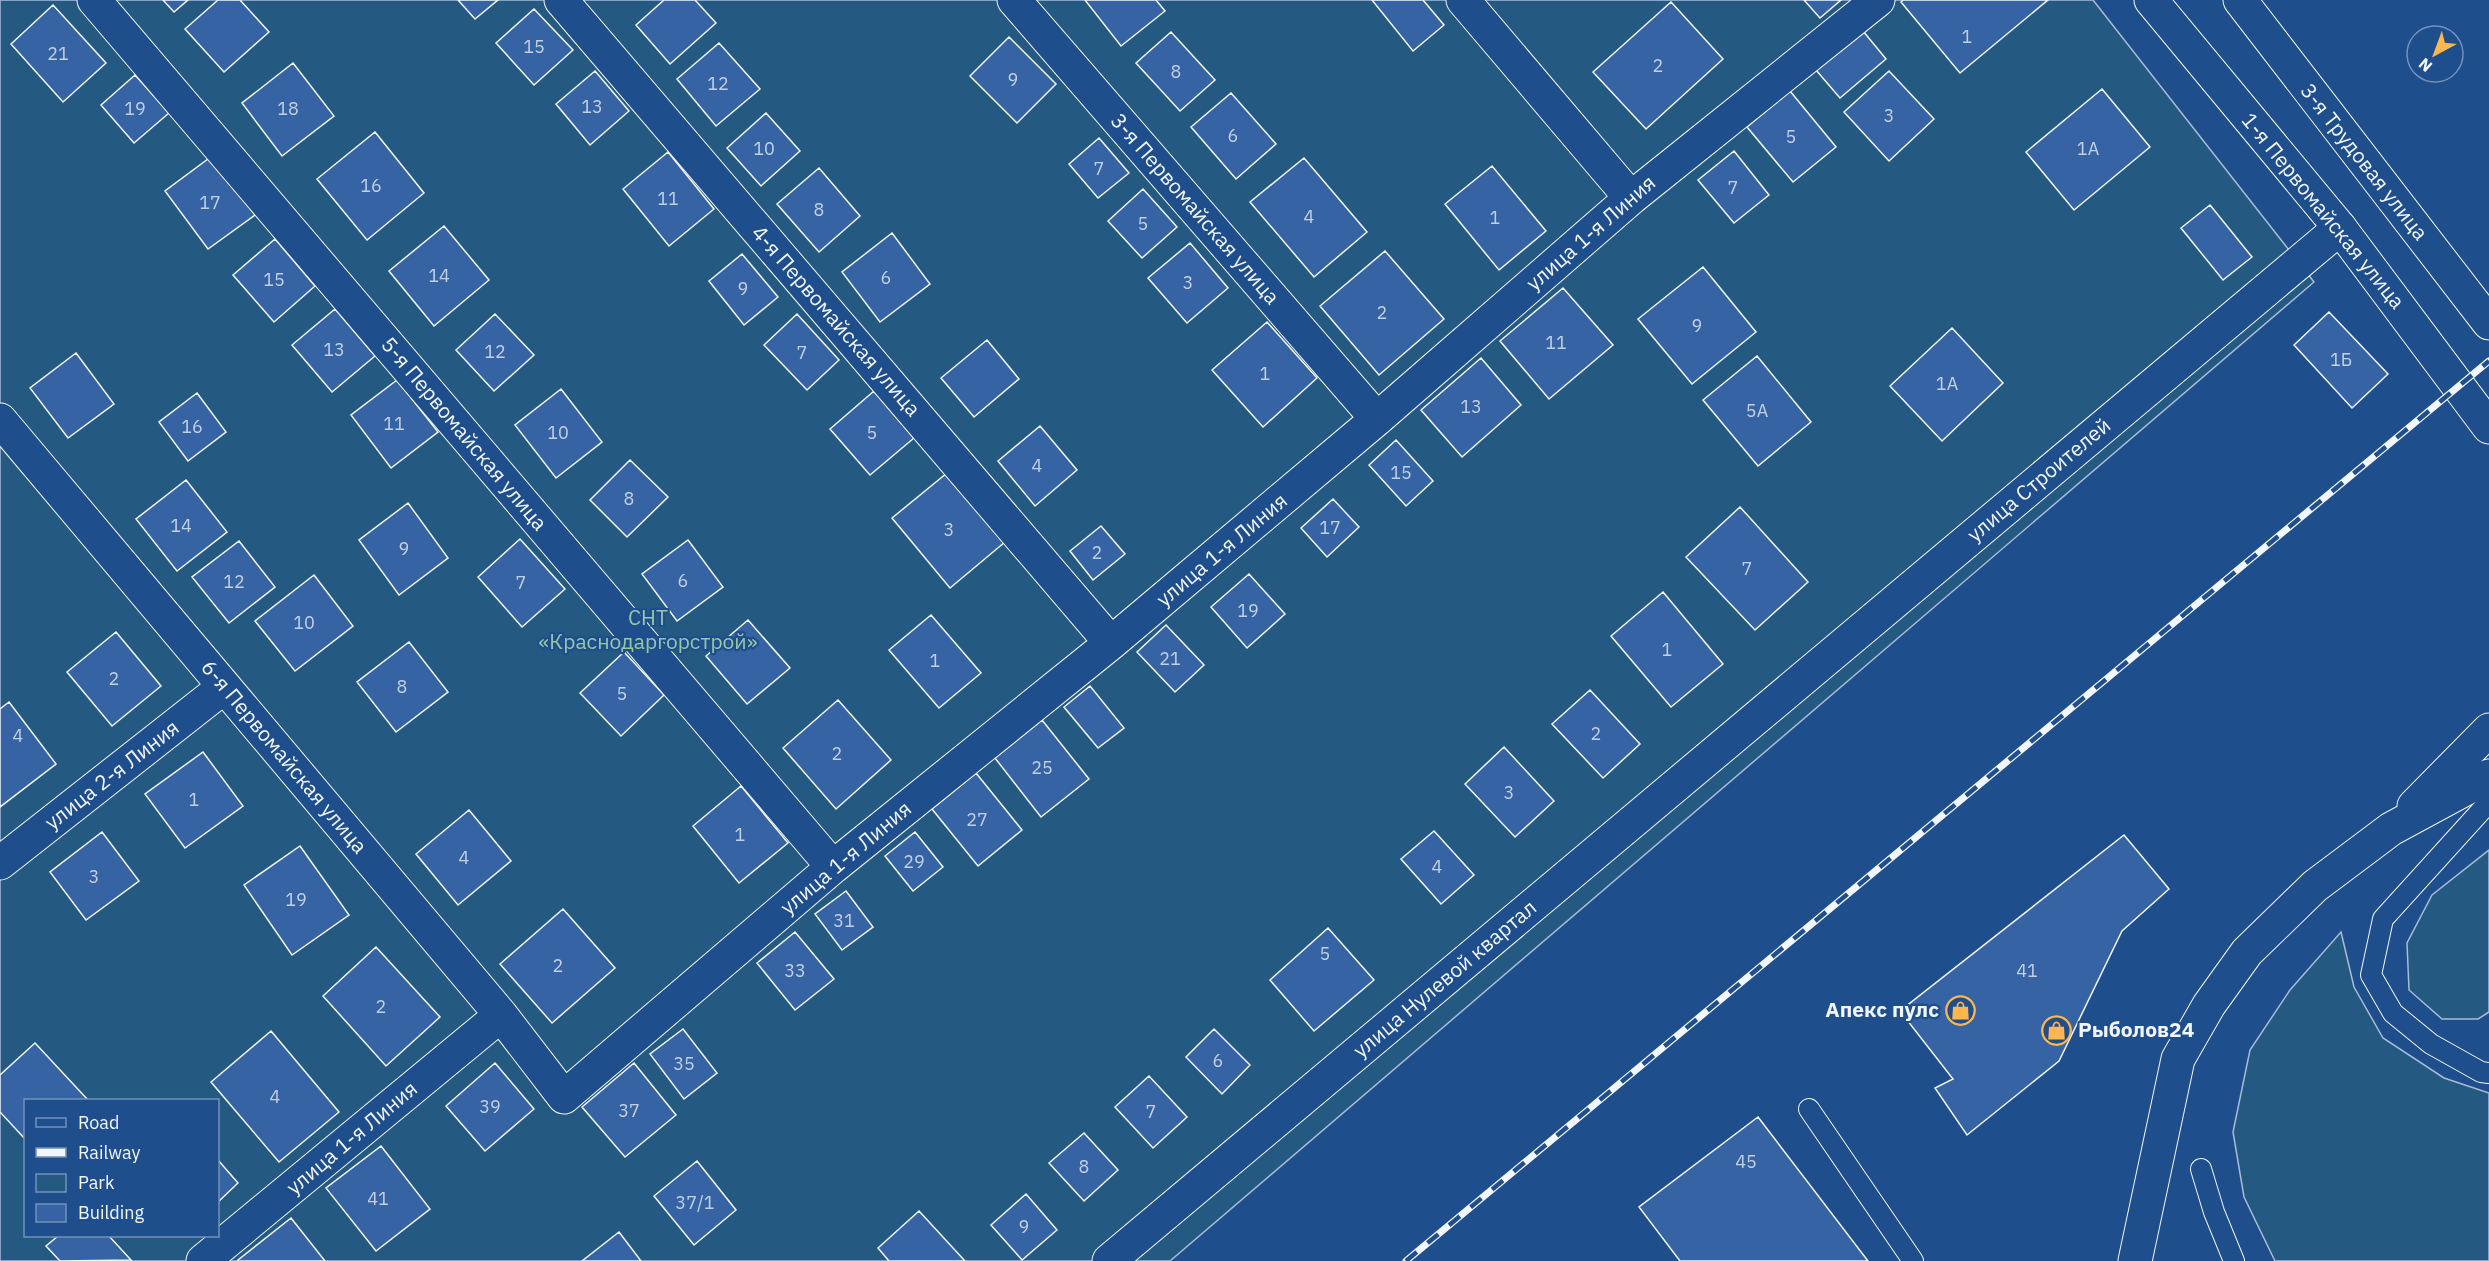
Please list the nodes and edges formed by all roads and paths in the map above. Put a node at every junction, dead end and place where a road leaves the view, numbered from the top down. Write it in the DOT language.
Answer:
graph roads {
  1 [pos="94,0"];
  2 [pos="561,0"];
  3 [pos="1014,0"];
  4 [pos="1463,0"];
  5 [pos="1878,0"];
  6 [pos="2151,0"];
  7 [pos="2240,0"];
  8 [pos="1631,198"];
  9 [pos="2340,228"];
  10 [pos="2489,323"];
  11 [pos="1377,418"];
  12 [pos="0,420"];
  13 [pos="2489,427"];
  14 [pos="1111,643"];
  15 [pos="224,687"];
  16 [pos="1780,697"];
  17 [pos="2489,730"];
  18 [pos="2489,776"];
  19 [pos="2489,802"];
  20 [pos="2391,829"];
  21 [pos="0,863"];
  22 [pos="833,867"];
  23 [pos="501,1015"];
  24 [pos="2489,1073"];
  25 [pos="564,1097"];
  26 [pos="1809,1109"];
  27 [pos="2201,1168"];
  28 [pos="203,1261"];
  29 [pos="1109,1261"];
  30 [pos="1913,1261"];
  31 [pos="2135,1261"];
  32 [pos="2234,1261"];
  1 -- 22 [label="street, 5-я Первомайская улица"];
  2 -- 14 [label="street, 4-я Первомайская улица"];
  3 -- 11 [label="street, 3-я Первомайская улица"];
  4 -- 8 [label="street"];
  5 -- 8 [label="street, улица 1-я Линия"];
  6 -- 9 [label="street, 1-я Первомайская улица"];
  7 -- 10 [label="street, 3-я Трудовая улица"];
  8 -- 11 [label="street, улица 1-я Линия"];
  9 -- 13 [label="street, 1-я Первомайская улица"];
  9 -- 16 [label="street, улица Строителей"];
  11 -- 14 [label="street, улица 1-я Линия"];
  12 -- 15 [label="street, 6-я Первомайская улица"];
  14 -- 22 [label="street, улица 1-я Линия"];
  15 -- 21 [label="street, улица 2-я Линия"];
  15 -- 23 [label="street, 6-я Первомайская улица"];
  16 -- 29 [label="street, улица Нулевой квартал"];
  17 -- 20 [label="street"];
  18 -- 20 [label="street"];
  19 -- 24 [label="lane"];
  20 -- 31 [label="street"];
  22 -- 25 [label="street, улица 1-я Линия"];
  23 -- 25 [label="street, 6-я Первомайская улица"];
  23 -- 28 [label="street, улица 1-я Линия"];
  26 -- 30 [label="lane"];
  27 -- 32 [label="lane"];
}
